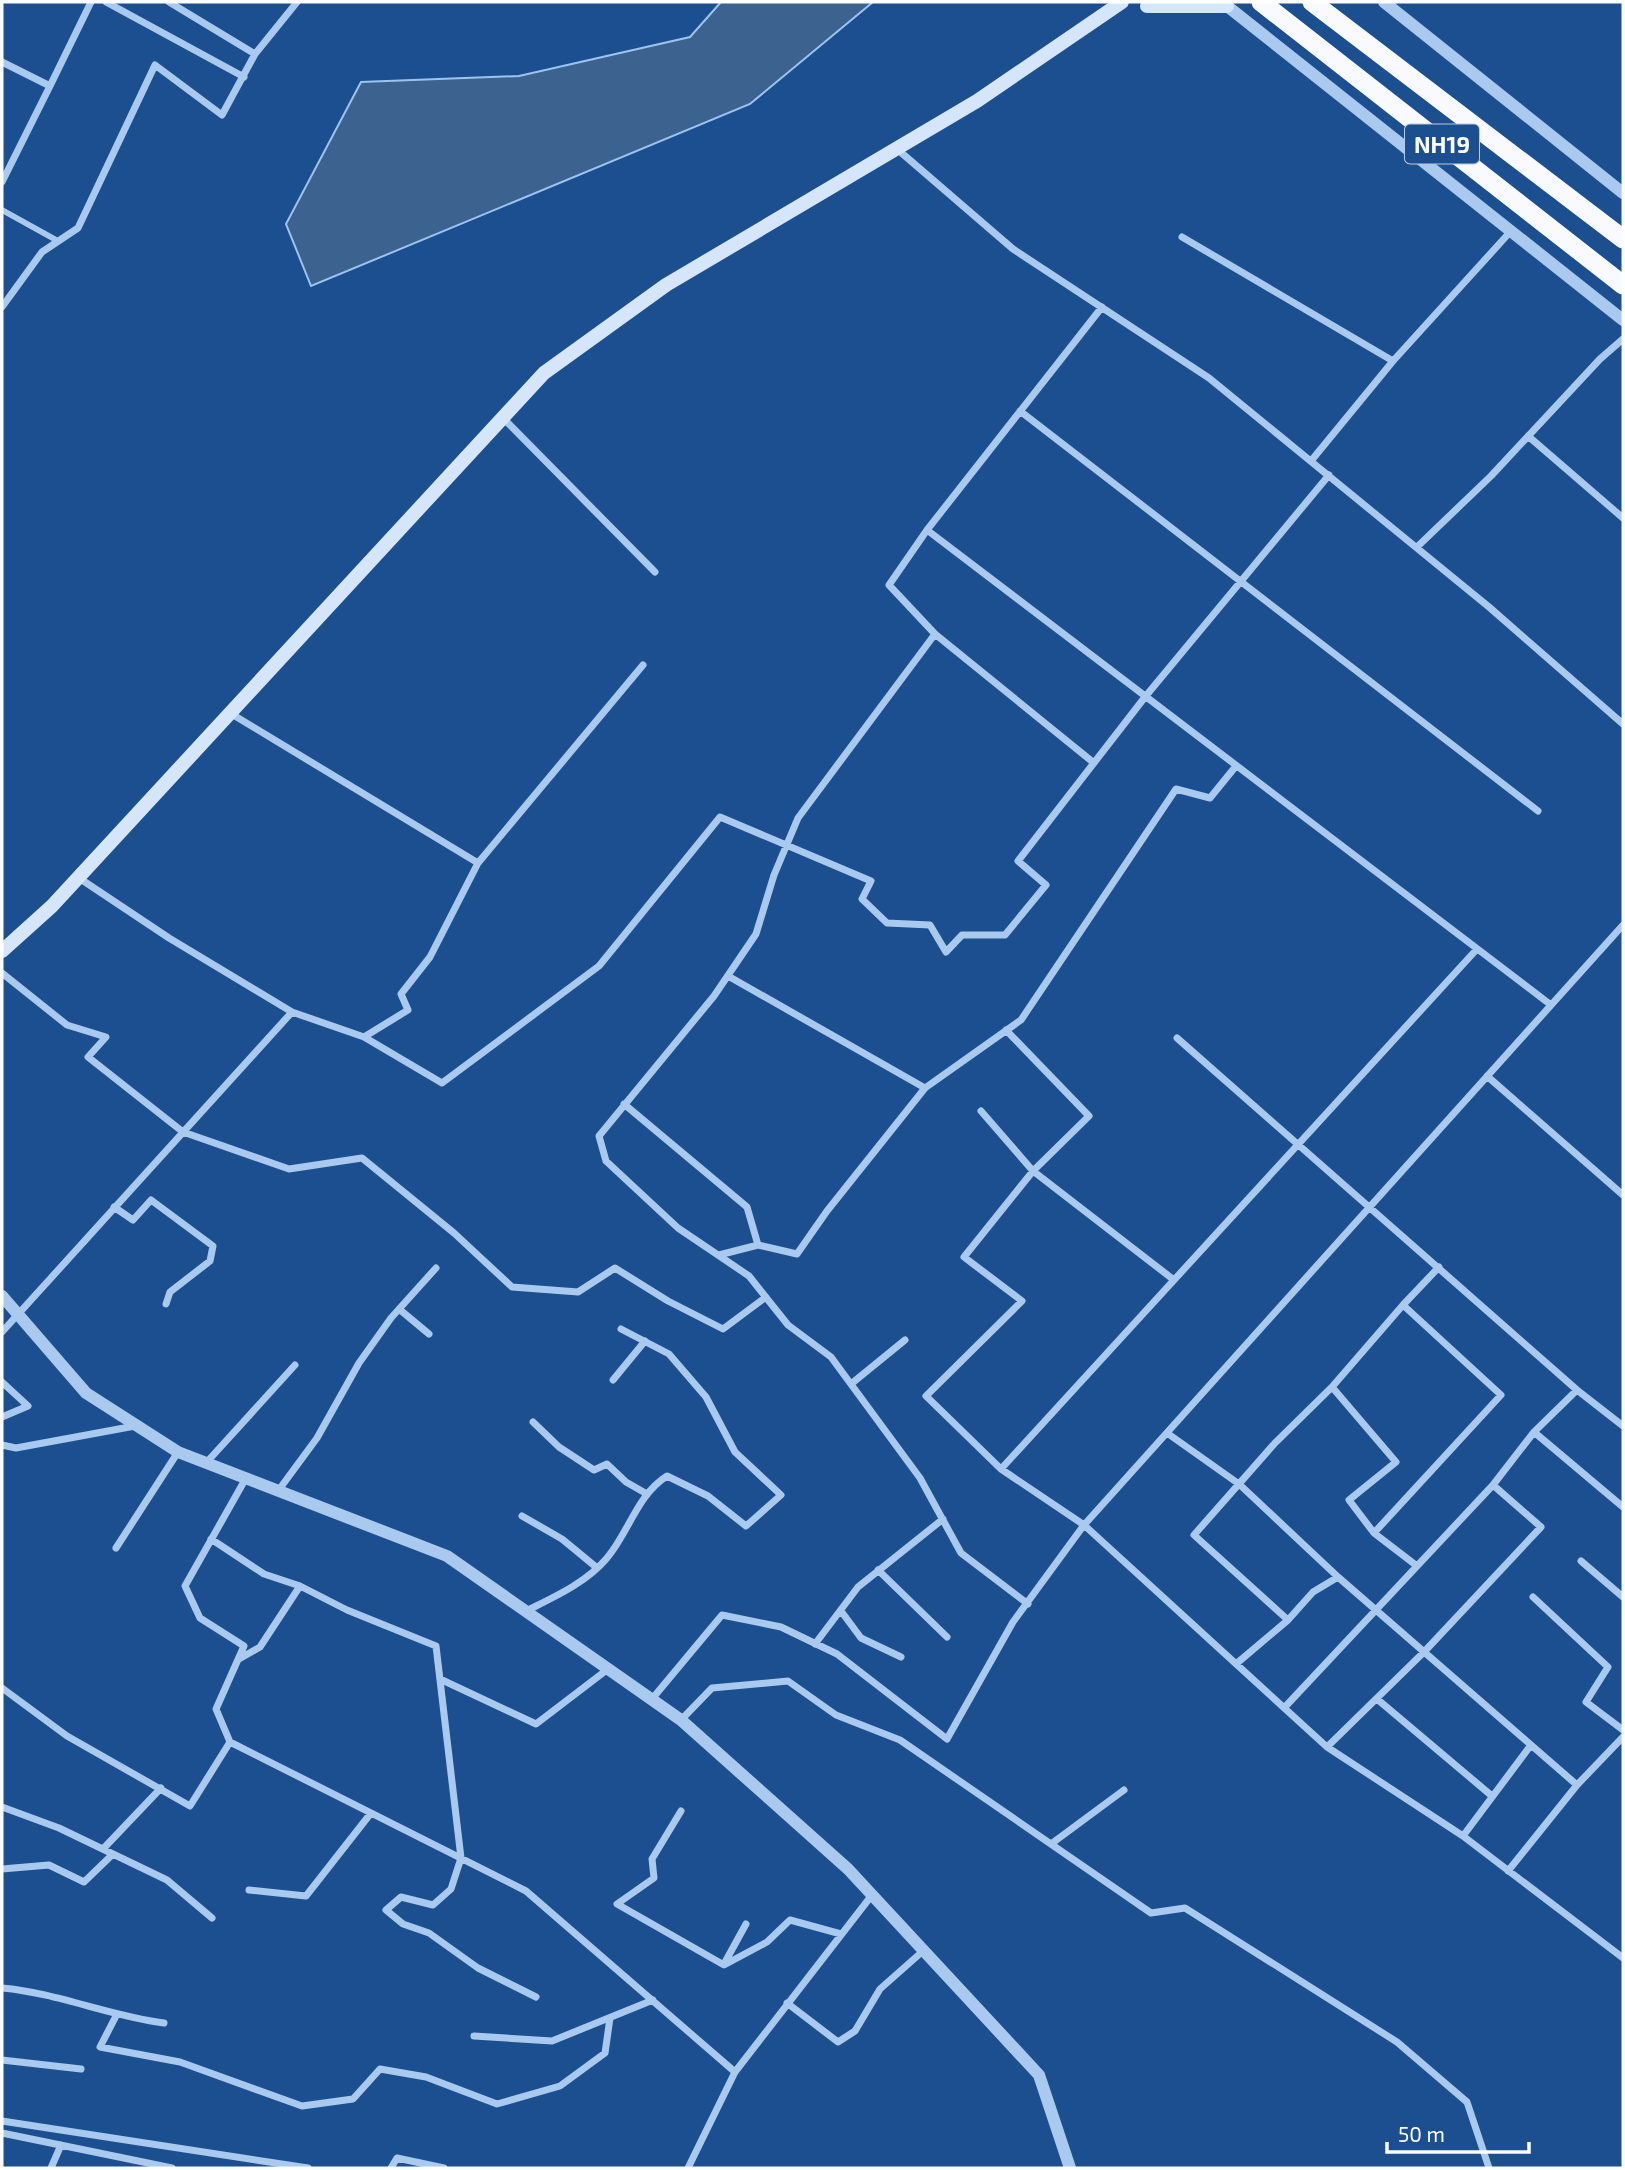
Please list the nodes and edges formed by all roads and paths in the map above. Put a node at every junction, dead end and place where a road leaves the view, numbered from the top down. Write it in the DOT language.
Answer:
graph roads {
  1 [pos="91,2"];
  2 [pos="106,2"];
  3 [pos="169,2"];
  4 [pos="297,2"];
  5 [pos="1261,2"];
  6 [pos="1312,2"];
  7 [pos="1384,2"];
  8 [pos="1150,4"];
  9 [pos="1118,6"];
  10 [pos="1227,6"];
  11 [pos="255,54"];
  12 [pos="2,62"];
  13 [pos="244,77"];
  14 [pos="50,86"];
  15 [pos="897,149"];
  16 [pos="2,182"];
  17 [pos="1623,193"];
  18 [pos="2,210"];
  19 [pos="1510,231"];
  20 [pos="1182,237"];
  21 [pos="1623,239"];
  22 [pos="58,241"];
  23 [pos="1623,285"];
  24 [pos="2,307"];
  25 [pos="1102,307"];
  26 [pos="1623,320"];
  27 [pos="1623,339"];
  28 [pos="1393,361"];
  29 [pos="1020,411"];
  30 [pos="503,417"];
  31 [pos="1528,436"];
  32 [pos="1311,461"];
  33 [pos="1329,475"];
  34 [pos="1623,518"];
  35 [pos="927,530"];
  36 [pos="1417,547"];
  37 [pos="655,572"];
  38 [pos="1241,581"];
  39 [pos="935,634"];
  40 [pos="643,665"];
  41 [pos="1145,697"];
  42 [pos="229,712"];
  43 [pos="1623,724"];
  44 [pos="1094,762"];
  45 [pos="1236,766"];
  46 [pos="1538,811"];
  47 [pos="787,846"];
  48 [pos="478,863"];
  49 [pos="78,877"];
  50 [pos="1623,925"];
  51 [pos="1476,949"];
  52 [pos="2,951"];
  53 [pos="2,973"];
  54 [pos="728,976"];
  55 [pos="1551,1005"];
  56 [pos="292,1012"];
  57 [pos="1006,1031"];
  58 [pos="364,1037"];
  59 [pos="1177,1038"];
  60 [pos="1488,1076"];
  61 [pos="925,1088"];
  62 [pos="624,1104"];
  63 [pos="981,1111"];
  64 [pos="183,1132"];
  65 [pos="1298,1143"];
  66 [pos="1033,1171"];
  67 [pos="1623,1195"];
  68 [pos="1370,1206"];
  69 [pos="114,1208"];
  70 [pos="758,1245"];
  71 [pos="719,1255"];
  72 [pos="1439,1267"];
  73 [pos="436,1268"];
  74 [pos="1174,1280"];
  75 [pos="2,1296"];
  76 [pos="765,1297"];
  77 [pos="166,1304"];
  78 [pos="1403,1305"];
  79 [pos="399,1309"];
  80 [pos="18,1314"];
  81 [pos="621,1329"];
  82 [pos="2,1332"];
  83 [pos="429,1334"];
  84 [pos="905,1340"];
  85 [pos="645,1341"];
  86 [pos="295,1365"];
  87 [pos="613,1380"];
  88 [pos="2,1382"];
  89 [pos="851,1384"];
  90 [pos="1332,1387"];
  91 [pos="1577,1390"];
  92 [pos="2,1416"];
  93 [pos="533,1422"];
  94 [pos="137,1425"];
  95 [pos="1623,1426"];
  96 [pos="1534,1432"];
  97 [pos="1167,1433"];
  98 [pos="2,1445"];
  99 [pos="178,1452"];
  100 [pos="206,1463"];
  101 [pos="1001,1469"];
  102 [pos="246,1478"];
  103 [pos="1239,1484"];
  104 [pos="1493,1485"];
  105 [pos="278,1491"];
  106 [pos="647,1494"];
  107 [pos="1623,1507"];
  108 [pos="522,1516"];
  109 [pos="943,1519"];
  110 [pos="1084,1525"];
  111 [pos="1374,1532"];
  112 [pos="211,1539"];
  113 [pos="116,1548"];
  114 [pos="1581,1561"];
  115 [pos="1417,1566"];
  116 [pos="596,1567"];
  117 [pos="878,1570"];
  118 [pos="1338,1577"];
  119 [pos="300,1586"];
  120 [pos="1533,1597"];
  121 [pos="1623,1597"];
  122 [pos="1028,1604"];
  123 [pos="1376,1610"];
  124 [pos="525,1611"];
  125 [pos="841,1611"];
  126 [pos="1288,1620"];
  127 [pos="947,1637"];
  128 [pos="815,1644"];
  129 [pos="1424,1652"];
  130 [pos="901,1657"];
  131 [pos="238,1659"];
  132 [pos="1236,1664"];
  133 [pos="608,1669"];
  134 [pos="440,1679"];
  135 [pos="2,1688"];
  136 [pos="652,1699"];
  137 [pos="1377,1699"];
  138 [pos="1284,1708"];
  139 [pos="681,1720"];
  140 [pos="1623,1730"];
  141 [pos="1623,1737"];
  142 [pos="230,1742"];
  143 [pos="1531,1745"];
  144 [pos="1326,1747"];
  145 [pos="1577,1786"];
  146 [pos="161,1788"];
  147 [pos="1124,1790"];
  148 [pos="1492,1796"];
  149 [pos="2,1807"];
  150 [pos="681,1811"];
  151 [pos="371,1813"];
  152 [pos="1463,1836"];
  153 [pos="1051,1844"];
  154 [pos="103,1849"];
  155 [pos="113,1854"];
  156 [pos="461,1858"];
  157 [pos="2,1869"];
  158 [pos="1508,1871"];
  159 [pos="249,1890"];
  160 [pos="872,1895"];
  161 [pos="212,1918"];
  162 [pos="746,1924"];
  163 [pos="841,1934"];
  164 [pos="923,1951"];
  165 [pos="1623,1958"];
  166 [pos="724,1965"];
  167 [pos="2,1988"];
  168 [pos="536,1997"];
  169 [pos="653,2000"];
  170 [pos="787,2003"];
  171 [pos="117,2014"];
  172 [pos="610,2018"];
  173 [pos="164,2023"];
  174 [pos="474,2036"];
  175 [pos="2,2060"];
  176 [pos="81,2069"];
  177 [pos="735,2072"];
  178 [pos="2,2121"];
  179 [pos="2,2133"];
  180 [pos="61,2145"];
  181 [pos="51,2168"];
  182 [pos="172,2168"];
  183 [pos="308,2168"];
  184 [pos="391,2168"];
  185 [pos="444,2168"];
  186 [pos="688,2168"];
  187 [pos="1070,2168"];
  188 [pos="1489,2168"];
  1 -- 14 [label="street"];
  2 -- 13 [label="street"];
  3 -- 11 [label="street"];
  4 -- 11 [label="street"];
  5 -- 23 [label="highway, NH19"];
  6 -- 21 [label="highway, NH19"];
  7 -- 17 [label="street"];
  8 -- 9 [label="main road"];
  8 -- 10 [label="main road"];
  9 -- 15 [label="main road"];
  10 -- 19 [label="street"];
  11 -- 13 [label="street"];
  12 -- 14 [label="street"];
  13 -- 22 [label="street"];
  14 -- 16 [label="street"];
  15 -- 25 [label="street"];
  15 -- 30 [label="main road"];
  18 -- 22 [label="street"];
  19 -- 26 [label="street"];
  19 -- 28 [label="street"];
  20 -- 28 [label="street"];
  22 -- 24 [label="street"];
  25 -- 29 [label="street"];
  25 -- 32 [label="street"];
  27 -- 31 [label="street"];
  28 -- 32 [label="street"];
  29 -- 35 [label="street"];
  29 -- 38 [label="street"];
  30 -- 37 [label="street"];
  30 -- 42 [label="main road"];
  31 -- 34 [label="street"];
  31 -- 36 [label="street"];
  32 -- 33 [label="street"];
  33 -- 36 [label="street"];
  33 -- 38 [label="street"];
  35 -- 39 [label="street"];
  35 -- 41 [label="street"];
  36 -- 43 [label="street"];
  38 -- 41 [label="street"];
  38 -- 46 [label="street"];
  39 -- 44 [label="street"];
  39 -- 47 [label="street"];
  40 -- 48 [label="street"];
  41 -- 44 [label="street"];
  41 -- 45 [label="street"];
  42 -- 48 [label="street"];
  42 -- 49 [label="main road"];
  44 -- 47 [label="street"];
  45 -- 51 [label="street"];
  45 -- 57 [label="street"];
  47 -- 54 [label="street"];
  47 -- 58 [label="street"];
  48 -- 58 [label="street"];
  49 -- 52 [label="main road"];
  49 -- 56 [label="street"];
  50 -- 55 [label="street"];
  51 -- 55 [label="street"];
  51 -- 65 [label="street"];
  53 -- 64 [label="street"];
  54 -- 61 [label="street"];
  54 -- 62 [label="street"];
  55 -- 60 [label="street"];
  56 -- 58 [label="street"];
  56 -- 64 [label="street"];
  57 -- 61 [label="street"];
  57 -- 66 [label="street"];
  59 -- 65 [label="street"];
  60 -- 67 [label="street"];
  60 -- 68 [label="street"];
  61 -- 70 [label="street"];
  62 -- 70 [label="street"];
  62 -- 71 [label="street"];
  63 -- 66 [label="street"];
  64 -- 69 [label="street"];
  64 -- 76 [label="street"];
  65 -- 68 [label="street"];
  65 -- 74 [label="street"];
  66 -- 74 [label="street"];
  66 -- 101 [label="street"];
  68 -- 72 [label="street"];
  68 -- 97 [label="street"];
  69 -- 77 [label="street"];
  69 -- 80 [label="street"];
  70 -- 71 [label="street"];
  71 -- 76 [label="street"];
  72 -- 78 [label="street"];
  72 -- 91 [label="street"];
  73 -- 79 [label="street"];
  74 -- 101 [label="street"];
  75 -- 80 [label="street"];
  76 -- 89 [label="street"];
  78 -- 90 [label="street"];
  78 -- 111 [label="street"];
  79 -- 83 [label="street"];
  79 -- 105 [label="street"];
  80 -- 82 [label="street"];
  80 -- 94 [label="street"];
  81 -- 85 [label="street"];
  84 -- 89 [label="street"];
  85 -- 87 [label="street"];
  85 -- 106 [label="street"];
  86 -- 100 [label="street"];
  88 -- 92 [label="street"];
  89 -- 109 [label="street"];
  90 -- 103 [label="street"];
  90 -- 111 [label="street"];
  91 -- 95 [label="street"];
  91 -- 96 [label="street"];
  93 -- 106 [label="street"];
  94 -- 98 [label="street"];
  94 -- 99 [label="street"];
  96 -- 104 [label="street"];
  96 -- 107 [label="street"];
  97 -- 103 [label="street"];
  97 -- 110 [label="street"];
  99 -- 100 [label="street"];
  99 -- 113 [label="street"];
  100 -- 102 [label="street"];
  101 -- 110 [label="street"];
  102 -- 105 [label="street"];
  102 -- 112 [label="street"];
  103 -- 118 [label="street"];
  103 -- 126 [label="street"];
  104 -- 115 [label="street"];
  104 -- 129 [label="street"];
  105 -- 124 [label="street"];
  106 -- 116 [label="street"];
  108 -- 116 [label="street"];
  109 -- 117 [label="street"];
  109 -- 122 [label="street"];
  110 -- 122 [label="street"];
  110 -- 132 [label="street"];
  111 -- 115 [label="street"];
  112 -- 119 [label="street"];
  112 -- 131 [label="street"];
  114 -- 121 [label="street"];
  115 -- 123 [label="street"];
  116 -- 124 [label="street"];
  117 -- 125 [label="street"];
  117 -- 127 [label="street"];
  118 -- 123 [label="street"];
  118 -- 126 [label="street"];
  119 -- 131 [label="street"];
  119 -- 134 [label="street"];
  120 -- 140 [label="street"];
  122 -- 128 [label="street"];
  123 -- 129 [label="street"];
  123 -- 138 [label="street"];
  124 -- 133 [label="street"];
  125 -- 128 [label="street"];
  125 -- 130 [label="street"];
  126 -- 132 [label="street"];
  128 -- 136 [label="street"];
  129 -- 137 [label="street"];
  129 -- 143 [label="street"];
  131 -- 142 [label="street"];
  132 -- 138 [label="street"];
  133 -- 134 [label="street"];
  133 -- 136 [label="street"];
  134 -- 156 [label="street"];
  135 -- 146 [label="street"];
  136 -- 139 [label="street"];
  137 -- 144 [label="street"];
  137 -- 148 [label="street"];
  138 -- 144 [label="street"];
  139 -- 153 [label="street"];
  139 -- 160 [label="street"];
  141 -- 145 [label="street"];
  142 -- 146 [label="street"];
  142 -- 151 [label="street"];
  143 -- 145 [label="street"];
  143 -- 148 [label="street"];
  144 -- 152 [label="street"];
  145 -- 158 [label="street"];
  146 -- 154 [label="street"];
  147 -- 153 [label="street"];
  148 -- 152 [label="street"];
  149 -- 154 [label="street"];
  150 -- 166 [label="street"];
  151 -- 156 [label="street"];
  151 -- 159 [label="street"];
  152 -- 158 [label="street"];
  153 -- 188 [label="street"];
  154 -- 155 [label="street"];
  155 -- 157 [label="street"];
  155 -- 161 [label="street"];
  156 -- 168 [label="street"];
  156 -- 169 [label="street"];
  158 -- 165 [label="street"];
  160 -- 163 [label="street"];
  160 -- 164 [label="street"];
  162 -- 166 [label="street"];
  163 -- 166 [label="street"];
  163 -- 170 [label="street"];
  164 -- 170 [label="street"];
  164 -- 187 [label="street"];
  167 -- 171 [label="street"];
  169 -- 172 [label="street"];
  169 -- 177 [label="street"];
  170 -- 177 [label="street"];
  171 -- 172 [label="street"];
  171 -- 173 [label="street"];
  172 -- 174 [label="street"];
  175 -- 176 [label="street"];
  177 -- 186 [label="street"];
  178 -- 183 [label="street"];
  179 -- 180 [label="street"];
  180 -- 181 [label="street"];
  180 -- 182 [label="street"];
  184 -- 185 [label="street"];
}
